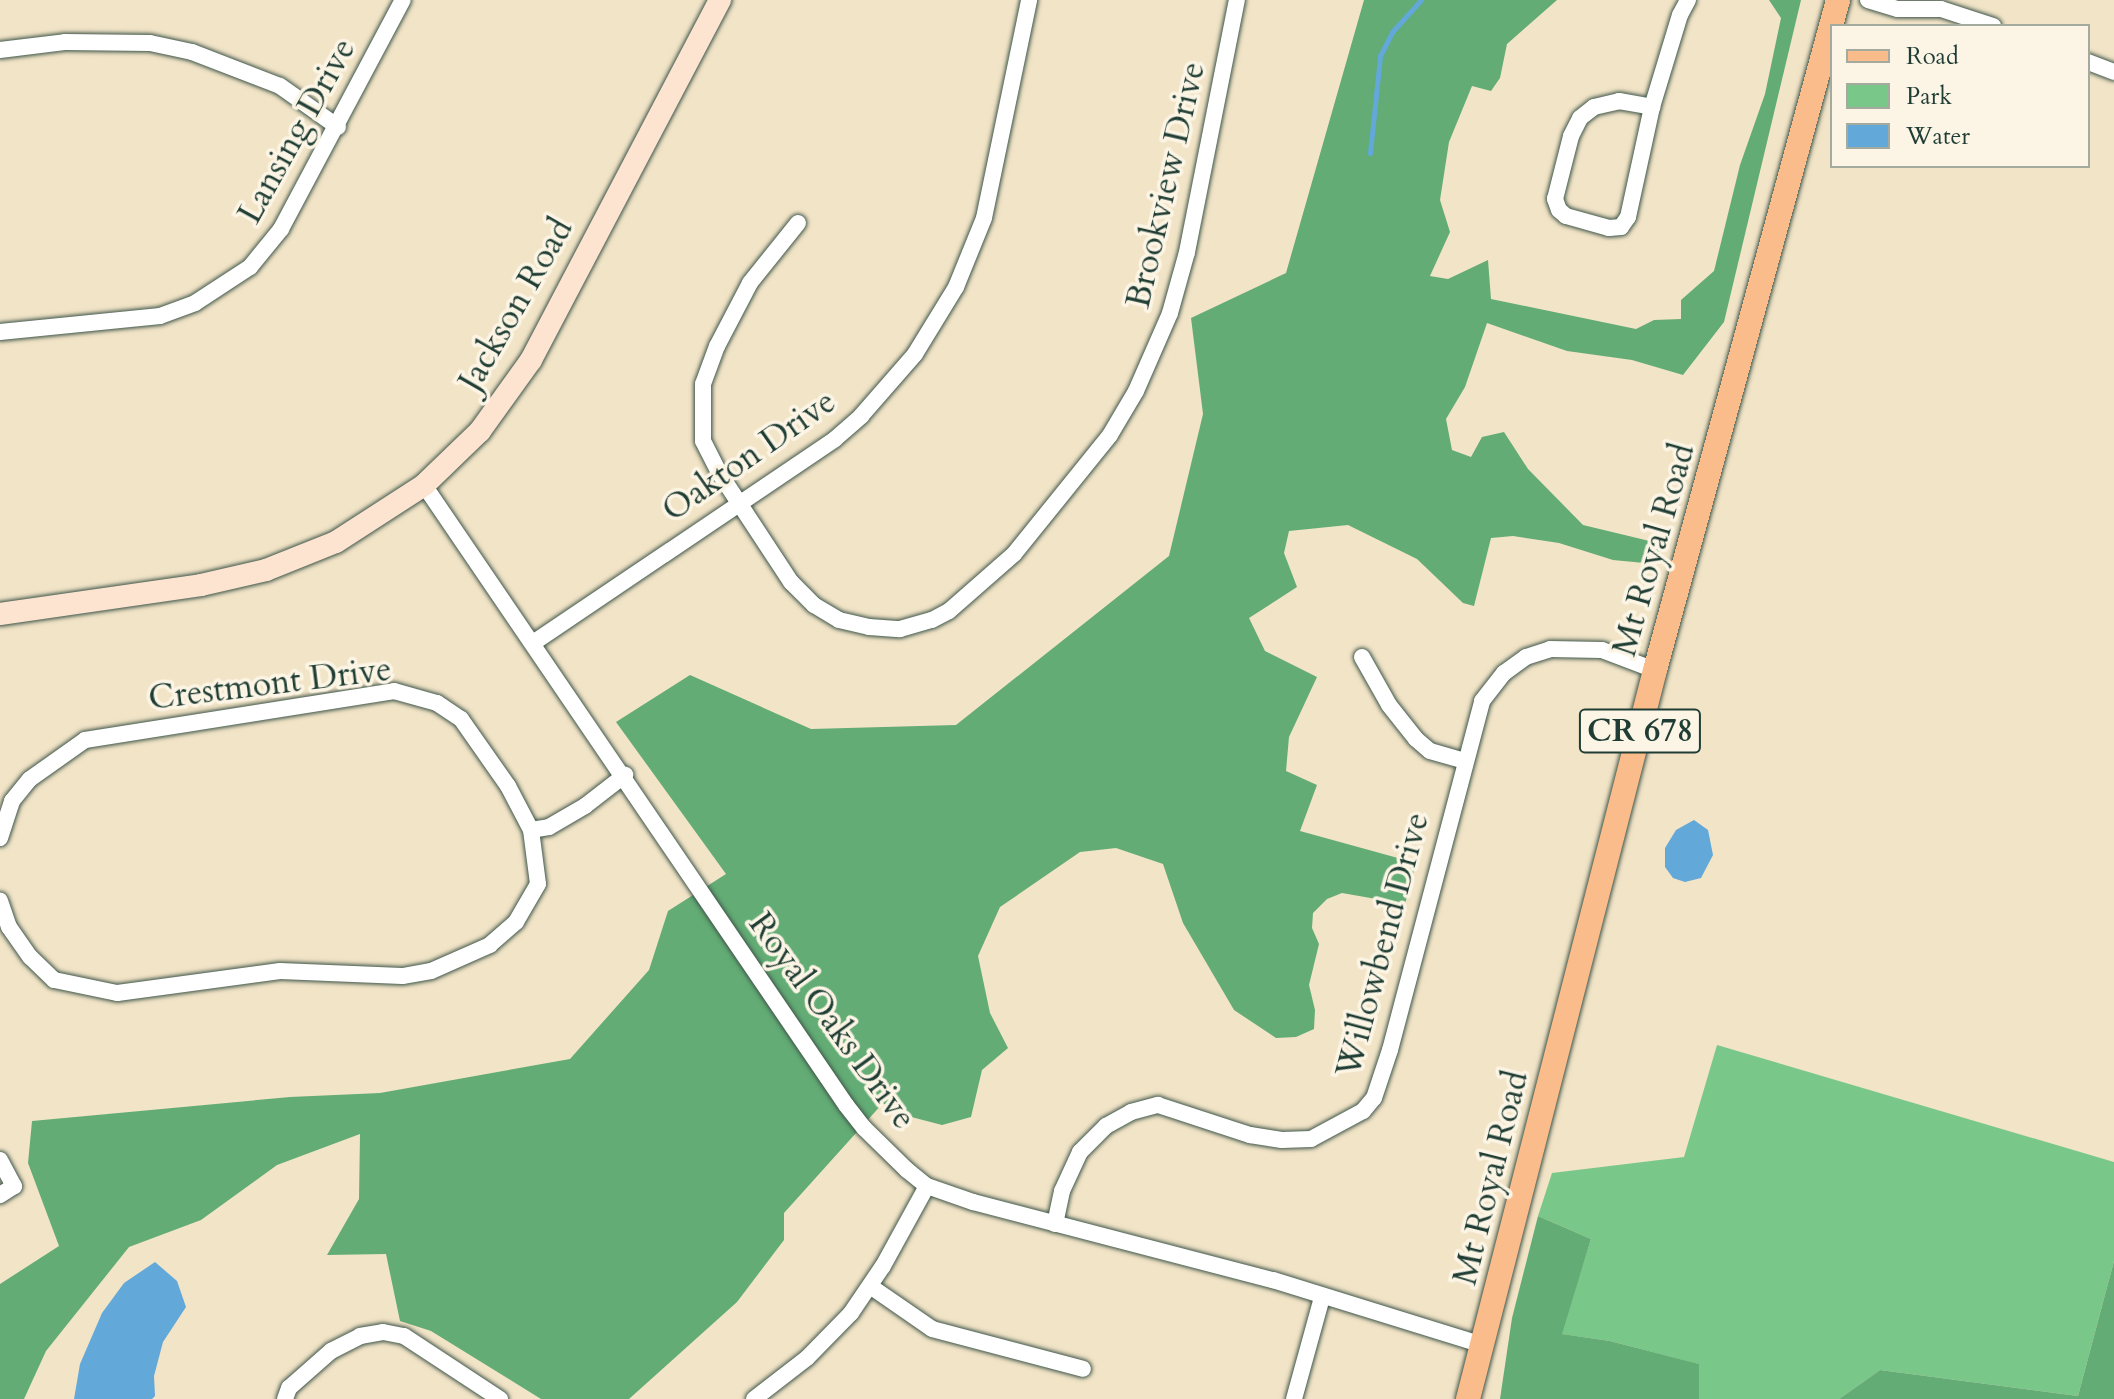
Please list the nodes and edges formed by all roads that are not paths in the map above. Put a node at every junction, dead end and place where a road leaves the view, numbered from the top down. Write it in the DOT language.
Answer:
graph roads {
  1 [pos="403,0"];
  2 [pos="720,0"];
  3 [pos="1029,0"];
  4 [pos="1237,0"];
  5 [pos="1688,0"];
  6 [pos="1838,0"];
  7 [pos="1868,0"];
  8 [pos="1939,3"];
  9 [pos="1831,24"];
  10 [pos="1988,24"];
  11 [pos="1830,29"];
  12 [pos="0,50"];
  13 [pos="2090,63"];
  14 [pos="2114,72"];
  15 [pos="1652,107"];
  16 [pos="338,127"];
  17 [pos="798,223"];
  18 [pos="0,332"];
  19 [pos="424,485"];
  20 [pos="738,501"];
  21 [pos="0,614"];
  22 [pos="533,643"];
  23 [pos="1362,657"];
  24 [pos="1655,670"];
  25 [pos="1464,761"];
  26 [pos="625,775"];
  27 [pos="531,830"];
  28 [pos="0,838"];
  29 [pos="0,901"];
  30 [pos="0,1160"];
  31 [pos="927,1186"];
  32 [pos="0,1195"];
  33 [pos="1055,1224"];
  34 [pos="870,1286"];
  35 [pos="1322,1297"];
  36 [pos="1483,1345"];
  37 [pos="1083,1369"];
  38 [pos="285,1399"];
  39 [pos="500,1399"];
  40 [pos="754,1399"];
  41 [pos="1294,1399"];
  42 [pos="1468,1399"];
  1 -- 16 [label="street, Lansing Drive"];
  2 -- 19 [label="street, Jackson Road"];
  3 -- 20 [label="street, Oakton Drive"];
  4 -- 20 [label="street, Brookview Drive"];
  5 -- 15 [label="street"];
  6 -- 9 [label="main road, Mt Royal Road / CR 678"];
  7 -- 8 [label="street"];
  8 -- 10 [label="street"];
  11 -- 24 [label="main road, Mt Royal Road / CR 678"];
  12 -- 16 [label="street"];
  13 -- 14 [label="street"];
  15 -- 15 [label="street"];
  16 -- 18 [label="street, Lansing Drive"];
  17 -- 20 [label="street, Brookview Drive"];
  19 -- 21 [label="street, Jackson Road"];
  19 -- 22 [label="street, Royal Oaks Drive"];
  20 -- 22 [label="street, Oakton Drive"];
  22 -- 26 [label="street, Royal Oaks Drive"];
  23 -- 25 [label="street"];
  24 -- 25 [label="street, Willowbend Drive"];
  24 -- 36 [label="main road, Mt Royal Road / CR 678"];
  25 -- 33 [label="street, Willowbend Drive"];
  26 -- 27 [label="street"];
  26 -- 31 [label="street, Royal Oaks Drive"];
  27 -- 28 [label="street, Crestmont Drive"];
  27 -- 29 [label="street, Crestmont Drive"];
  30 -- 32 [label="street"];
  31 -- 33 [label="street, Royal Oaks Drive"];
  31 -- 34 [label="street"];
  33 -- 35 [label="street, Royal Oaks Drive"];
  34 -- 37 [label="street"];
  34 -- 40 [label="street"];
  35 -- 36 [label="street, Royal Oaks Drive"];
  35 -- 41 [label="street"];
  36 -- 42 [label="main road, Mt Royal Road / CR 678"];
  38 -- 39 [label="street"];
}
